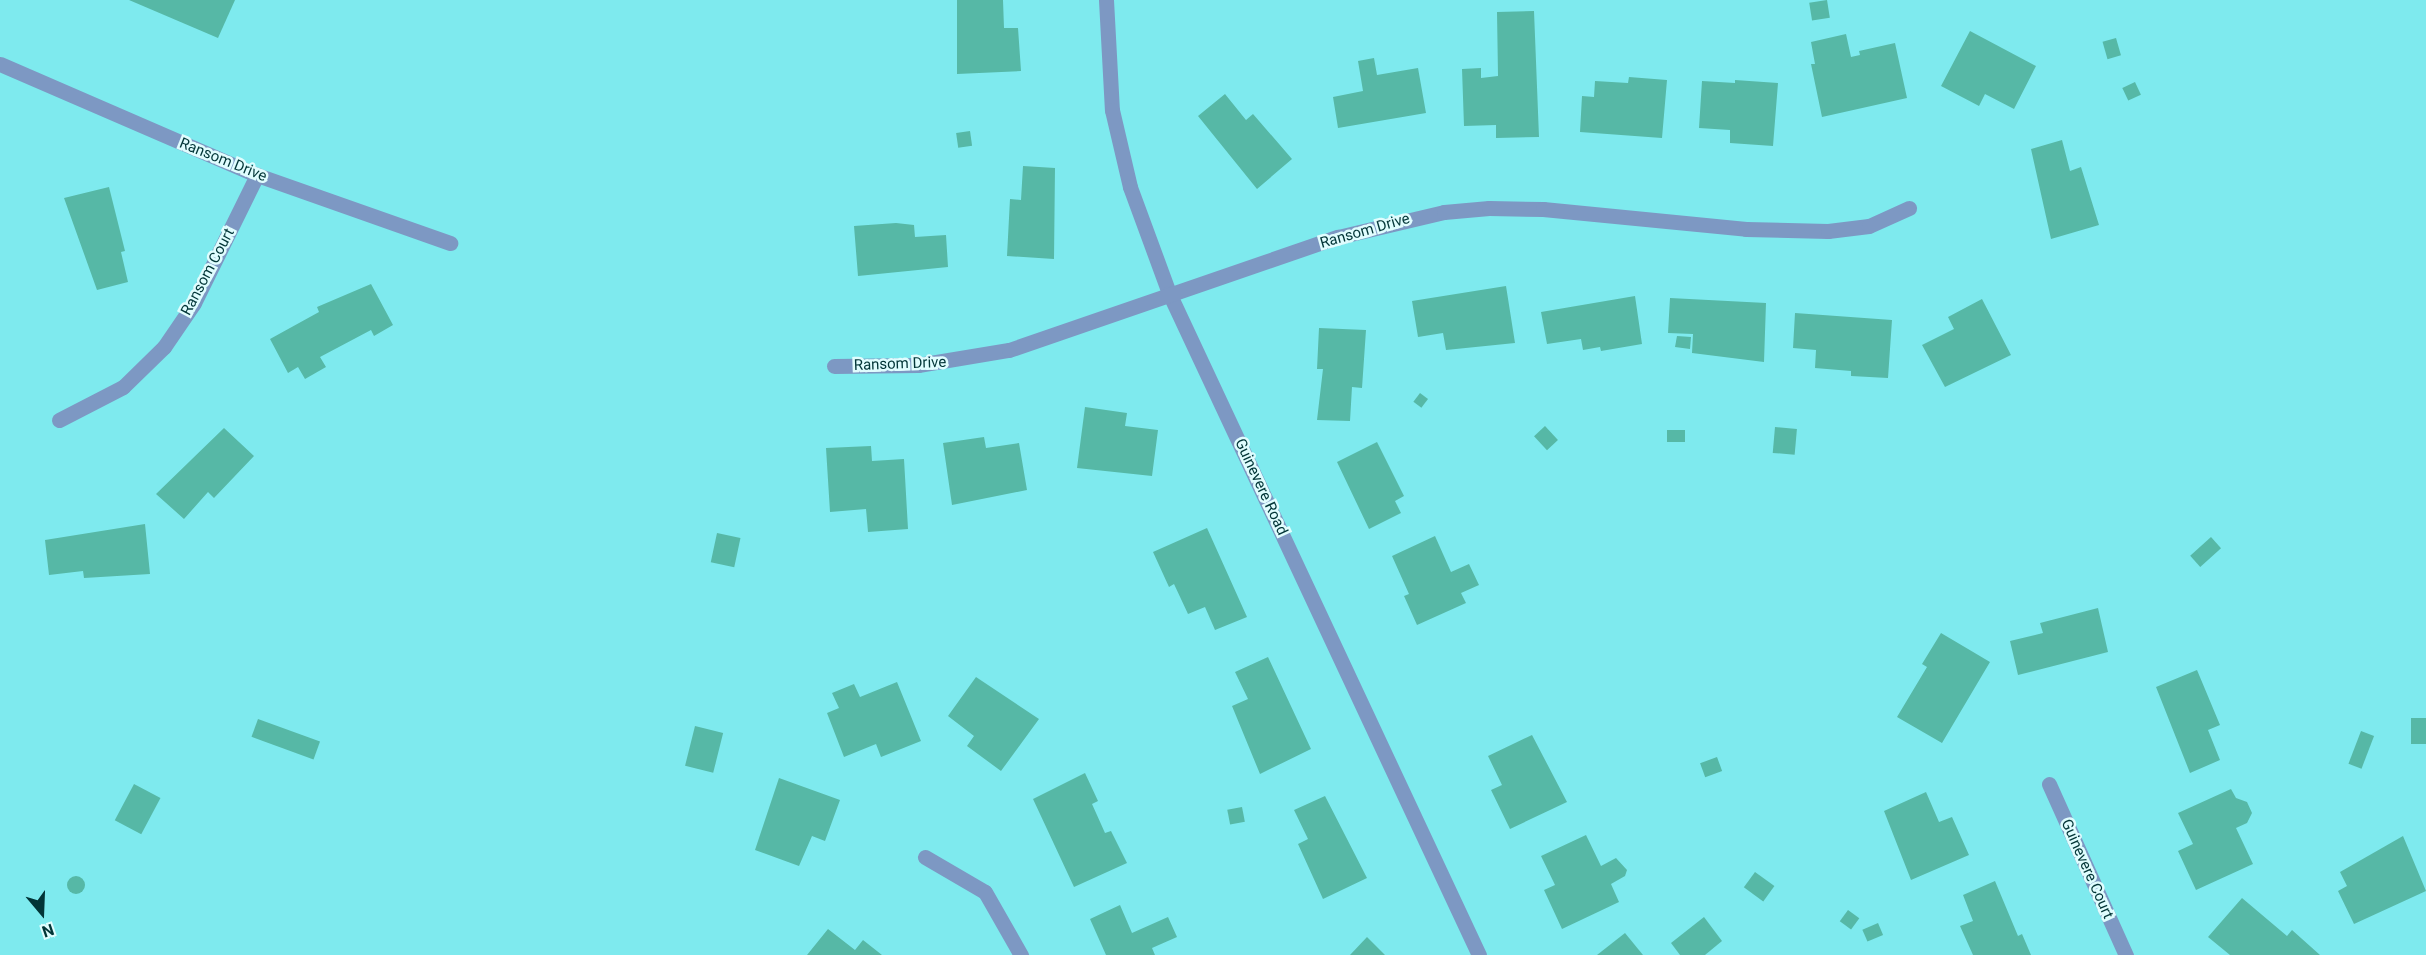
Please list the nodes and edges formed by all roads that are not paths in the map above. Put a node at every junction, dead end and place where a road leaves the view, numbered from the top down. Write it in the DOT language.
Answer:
graph roads {
  1 [pos="1106,0"];
  2 [pos="0,64"];
  3 [pos="257,175"];
  4 [pos="1909,208"];
  5 [pos="450,243"];
  6 [pos="1169,293"];
  7 [pos="834,366"];
  8 [pos="59,420"];
  9 [pos="2049,784"];
  10 [pos="925,857"];
  11 [pos="1021,955"];
  12 [pos="1479,955"];
  13 [pos="2126,955"];
  1 -- 6 [label="street, Guinevere Road"];
  2 -- 3 [label="street, Ransom Drive"];
  3 -- 5 [label="street, Ransom Drive"];
  3 -- 8 [label="street, Ransom Court"];
  4 -- 6 [label="street, Ransom Drive"];
  6 -- 7 [label="street, Ransom Drive"];
  6 -- 12 [label="street, Guinevere Road"];
  9 -- 13 [label="street, Guinevere Court"];
  10 -- 11 [label="street"];
}
